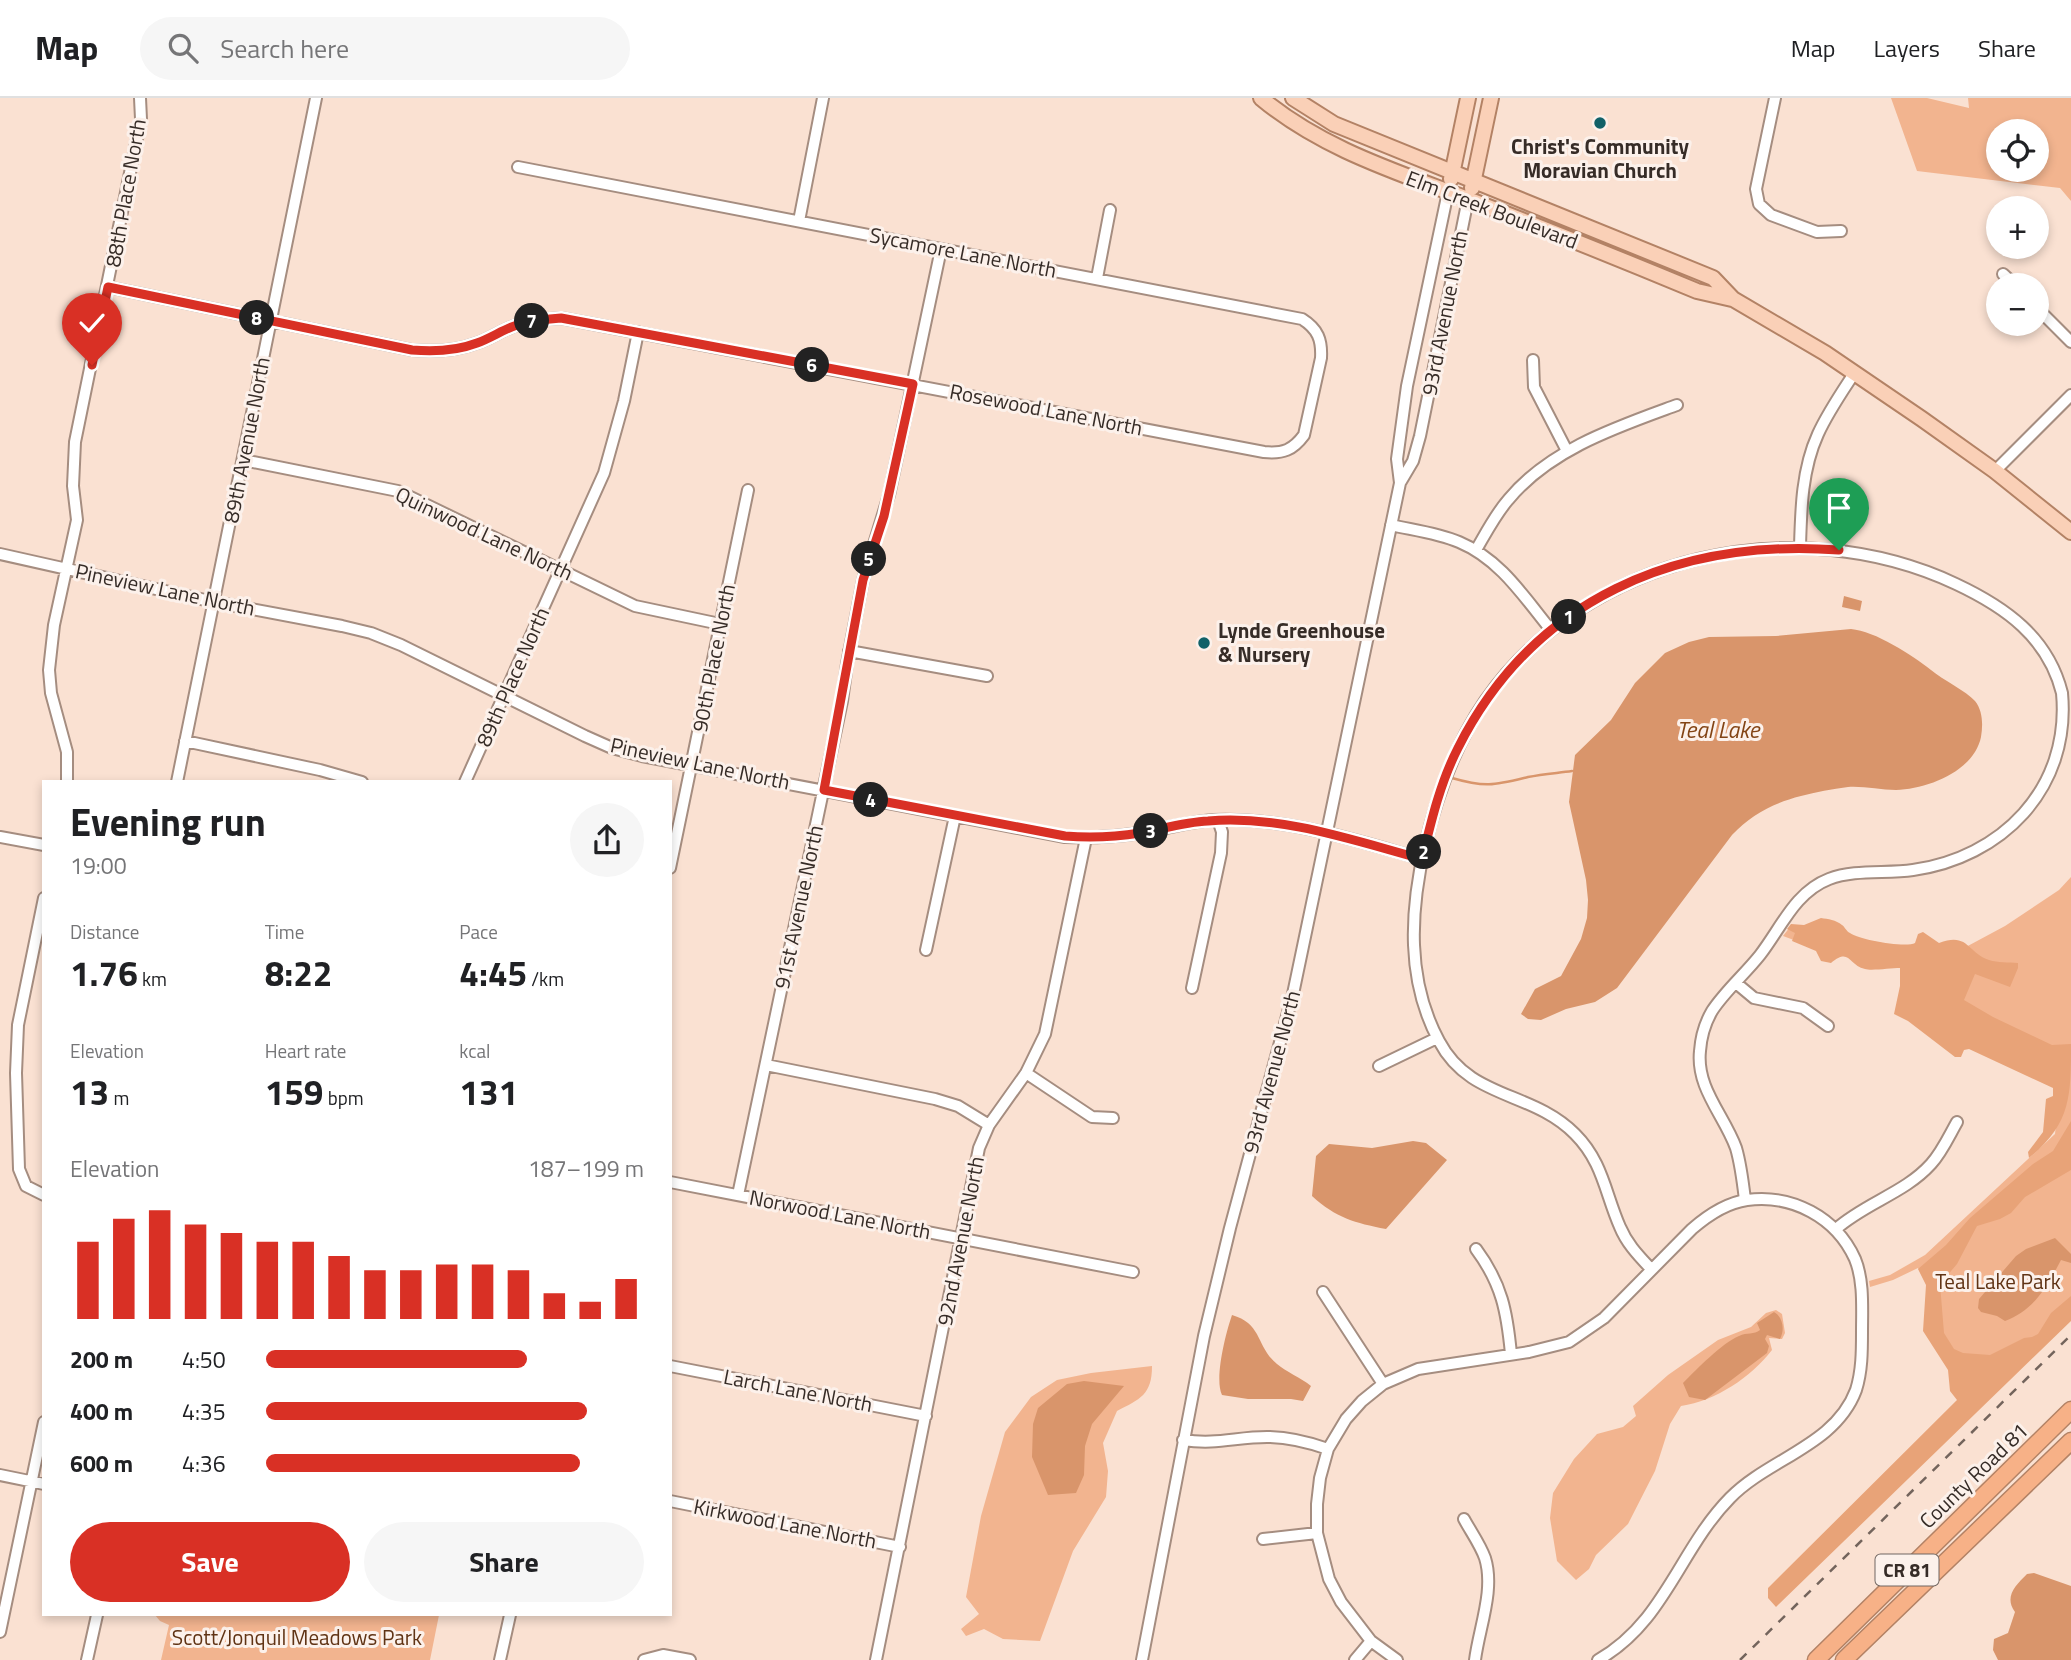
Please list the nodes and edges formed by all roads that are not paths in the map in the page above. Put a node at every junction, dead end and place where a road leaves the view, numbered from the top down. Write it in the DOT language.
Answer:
graph roads {
  1 [pos="140,98"];
  2 [pos="316,98"];
  3 [pos="822,98"];
  4 [pos="1261,98"];
  5 [pos="1293,98"];
  6 [pos="1468,98"];
  7 [pos="1491,98"];
  8 [pos="1775,98"];
  9 [pos="518,167"];
  10 [pos="1453,172"];
  11 [pos="1474,181"];
  12 [pos="1448,192"];
  13 [pos="1468,199"];
  14 [pos="1110,211"];
  15 [pos="799,221"];
  16 [pos="1841,231"];
  17 [pos="941,249"];
  18 [pos="1097,278"];
  19 [pos="108,287"];
  20 [pos="1733,299"];
  21 [pos="2049,320"];
  22 [pos="271,321"];
  23 [pos="638,332"];
  24 [pos="2071,342"];
  25 [pos="1533,360"];
  26 [pos="1855,372"];
  27 [pos="913,384"];
  28 [pos="2071,395"];
  29 [pos="1677,405"];
  30 [pos="1309,418"];
  31 [pos="1567,451"];
  32 [pos="243,460"];
  33 [pos="1995,471"];
  34 [pos="1400,483"];
  35 [pos="748,490"];
  36 [pos="1391,525"];
  37 [pos="2071,532"];
  38 [pos="1800,547"];
  39 [pos="1476,550"];
  40 [pos="0,554"];
  41 [pos="67,568"];
  42 [pos="562,570"];
  43 [pos="214,602"];
  44 [pos="720,624"];
  45 [pos="1551,630"];
  46 [pos="849,651"];
  47 [pos="987,676"];
  48 [pos="505,696"];
  49 [pos="2068,729"];
  50 [pos="186,741"];
  51 [pos="692,765"];
  52 [pos="67,780"];
  53 [pos="177,780"];
  54 [pos="356,780"];
  55 [pos="466,780"];
  56 [pos="824,790"];
  57 [pos="955,816"];
  58 [pos="1218,820"];
  59 [pos="1327,833"];
  60 [pos="0,837"];
  61 [pos="1086,838"];
  62 [pos="42,845"];
  63 [pos="672,859"];
  64 [pos="1422,859"];
  65 [pos="42,908"];
  66 [pos="926,950"];
  67 [pos="1736,983"];
  68 [pos="1192,988"];
  69 [pos="1828,1026"];
  70 [pos="1437,1038"];
  71 [pos="766,1065"];
  72 [pos="1379,1066"];
  73 [pos="1026,1073"];
  74 [pos="1113,1118"];
  75 [pos="1957,1122"];
  76 [pos="989,1125"];
  77 [pos="672,1182"];
  78 [pos="42,1194"];
  79 [pos="738,1195"];
  80 [pos="1745,1200"];
  81 [pos="1836,1229"];
  82 [pos="961,1240"];
  83 [pos="1476,1249"];
  84 [pos="1651,1269"];
  85 [pos="1133,1272"];
  86 [pos="1323,1292"];
  87 [pos="1511,1354"];
  88 [pos="672,1366"];
  89 [pos="1382,1384"];
  90 [pos="2071,1410"];
  91 [pos="926,1416"];
  92 [pos="42,1432"];
  93 [pos="1184,1440"];
  94 [pos="2071,1441"];
  95 [pos="1328,1449"];
  96 [pos="0,1475"];
  97 [pos="32,1481"];
  98 [pos="42,1484"];
  99 [pos="672,1501"];
  100 [pos="1464,1519"];
  101 [pos="1317,1533"];
  102 [pos="1263,1539"];
  103 [pos="900,1547"];
  104 [pos="97,1616"];
  105 [pos="510,1616"];
  106 [pos="0,1632"];
  107 [pos="1371,1641"];
  108 [pos="646,1659"];
  109 [pos="87,1660"];
  110 [pos="500,1660"];
  111 [pos="690,1660"];
  112 [pos="876,1660"];
  113 [pos="1142,1660"];
  114 [pos="1355,1660"];
  115 [pos="1397,1660"];
  116 [pos="1475,1660"];
  117 [pos="1598,1660"];
  118 [pos="1816,1660"];
  119 [pos="1844,1660"];
  1 -- 19 [label="street, 88th Place North"];
  2 -- 22 [label="street, 89th Avenue North"];
  3 -- 15 [label="street"];
  4 -- 12 [label="main road, Elm Creek Boulevard"];
  5 -- 10 [label="main road, Elm Creek Boulevard"];
  6 -- 10 [label="main road, 93rd Avenue North"];
  7 -- 11 [label="main road, 93rd Avenue North"];
  8 -- 16 [label="street"];
  9 -- 15 [label="street, Sycamore Lane North"];
  10 -- 11 [label="main road, Elm Creek Boulevard"];
  10 -- 12 [label="main road, 93rd Avenue North"];
  11 -- 13 [label="main road, 93rd Avenue North"];
  11 -- 20 [label="main road, Elm Creek Boulevard"];
  12 -- 13 [label="main road, Elm Creek Boulevard"];
  12 -- 34 [label="street, 93rd Avenue North"];
  13 -- 20 [label="main road, Elm Creek Boulevard"];
  13 -- 34 [label="street, 93rd Avenue North"];
  14 -- 18 [label="street"];
  15 -- 17 [label="street, Sycamore Lane North"];
  17 -- 18 [label="street, Sycamore Lane North"];
  17 -- 27 [label="street, 91st Avenue North"];
  18 -- 30 [label="street, Sycamore Lane North"];
  19 -- 22 [label="street, Rosewood Lane North"];
  19 -- 41 [label="street, 88th Place North"];
  20 -- 26 [label="main road, Elm Creek Boulevard"];
  21 -- 24 [label="street"];
  22 -- 23 [label="street, Rosewood Lane North"];
  22 -- 32 [label="street, 89th Avenue North"];
  23 -- 27 [label="street, Rosewood Lane North"];
  23 -- 42 [label="street, 89th Place North"];
  25 -- 31 [label="street"];
  26 -- 33 [label="main road, Elm Creek Boulevard"];
  26 -- 38 [label="street"];
  27 -- 30 [label="street, Rosewood Lane North"];
  27 -- 46 [label="street, 91st Avenue North"];
  28 -- 33 [label="street"];
  29 -- 31 [label="street"];
  31 -- 39 [label="street"];
  32 -- 42 [label="street, Quinwood Lane North"];
  32 -- 43 [label="street, 89th Avenue North"];
  33 -- 37 [label="main road, Elm Creek Boulevard"];
  34 -- 36 [label="street, 93rd Avenue North"];
  35 -- 44 [label="street, 90th Place North"];
  36 -- 39 [label="street"];
  36 -- 59 [label="street, 93rd Avenue North"];
  38 -- 45 [label="street"];
  38 -- 49 [label="street"];
  39 -- 45 [label="street"];
  40 -- 41 [label="street, Pineview Lane North"];
  41 -- 43 [label="street, Pineview Lane North"];
  41 -- 52 [label="street, 88th Place North"];
  42 -- 44 [label="street, Quinwood Lane North"];
  42 -- 48 [label="street, 89th Place North"];
  43 -- 48 [label="street, Pineview Lane North"];
  43 -- 50 [label="street, 89th Avenue North"];
  44 -- 51 [label="street, 90th Place North"];
  45 -- 64 [label="street"];
  46 -- 47 [label="street"];
  46 -- 56 [label="street, 91st Avenue North"];
  48 -- 51 [label="street, Pineview Lane North"];
  48 -- 55 [label="street, 89th Place North"];
  49 -- 67 [label="street"];
  50 -- 53 [label="street, 89th Avenue North"];
  50 -- 54 [label="street"];
  51 -- 56 [label="street, Pineview Lane North"];
  51 -- 63 [label="street, 90th Place North"];
  56 -- 57 [label="street, Pineview Lane North"];
  56 -- 71 [label="street, 91st Avenue North"];
  57 -- 61 [label="street, Pineview Lane North"];
  57 -- 66 [label="street"];
  58 -- 59 [label="street, Pineview Lane North"];
  58 -- 61 [label="street, Pineview Lane North"];
  58 -- 68 [label="street"];
  59 -- 64 [label="street, Pineview Lane North"];
  59 -- 93 [label="street, 93rd Avenue North"];
  60 -- 62 [label="street"];
  61 -- 73 [label="street, 92nd Avenue North"];
  64 -- 70 [label="street"];
  65 -- 78 [label="street"];
  67 -- 69 [label="street"];
  67 -- 80 [label="street"];
  70 -- 72 [label="street"];
  70 -- 84 [label="street"];
  71 -- 76 [label="street"];
  71 -- 79 [label="street, 91st Avenue North"];
  73 -- 74 [label="street"];
  73 -- 76 [label="street, 92nd Avenue North"];
  75 -- 81 [label="street"];
  76 -- 82 [label="street, 92nd Avenue North"];
  77 -- 79 [label="street, Norwood Lane North"];
  79 -- 82 [label="street, Norwood Lane North"];
  80 -- 81 [label="street"];
  80 -- 84 [label="street"];
  81 -- 117 [label="street"];
  82 -- 85 [label="street, Norwood Lane North"];
  82 -- 91 [label="street, 92nd Avenue North"];
  83 -- 87 [label="street"];
  84 -- 87 [label="street"];
  86 -- 89 [label="street"];
  87 -- 89 [label="street"];
  88 -- 91 [label="street, Larch Lane North"];
  89 -- 95 [label="street"];
  90 -- 118 [label="highway, County Road 81 / CR 81"];
  91 -- 103 [label="street, 92nd Avenue North"];
  92 -- 97 [label="street"];
  93 -- 95 [label="street"];
  93 -- 113 [label="street, 93rd Avenue North"];
  94 -- 119 [label="highway, County Road 81 / CR 81"];
  95 -- 101 [label="street"];
  96 -- 97 [label="street"];
  97 -- 98 [label="street"];
  97 -- 106 [label="street"];
  99 -- 103 [label="street, Kirkwood Lane North"];
  100 -- 116 [label="street"];
  101 -- 102 [label="street"];
  101 -- 107 [label="street"];
  103 -- 112 [label="street, 92nd Avenue North"];
  104 -- 109 [label="street"];
  105 -- 110 [label="street"];
  107 -- 114 [label="street"];
  107 -- 115 [label="street"];
  108 -- 111 [label="street"];
}
